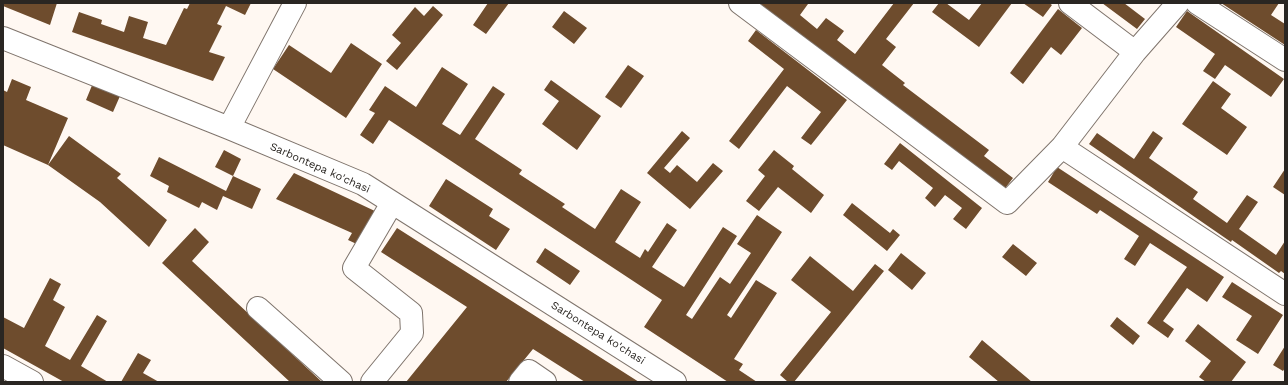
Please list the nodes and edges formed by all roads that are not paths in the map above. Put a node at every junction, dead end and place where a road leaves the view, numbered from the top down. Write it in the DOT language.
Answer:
graph roads {
  1 [pos="276,3"];
  2 [pos="295,3"];
  3 [pos="740,3"];
  4 [pos="1070,3"];
  5 [pos="1178,3"];
  6 [pos="1197,3"];
  7 [pos="280,31"];
  8 [pos="3,38"];
  9 [pos="1135,52"];
  10 [pos="1285,60"];
  11 [pos="229,128"];
  12 [pos="1062,147"];
  13 [pos="392,203"];
  14 [pos="1285,294"];
  15 [pos="258,308"];
  16 [pos="3,366"];
  17 [pos="32,382"];
  18 [pos="340,382"];
  19 [pos="372,382"];
  20 [pos="520,382"];
  21 [pos="545,382"];
  22 [pos="675,382"];
  1 -- 7 [label="street"];
  2 -- 7 [label="street"];
  3 -- 12 [label="street"];
  4 -- 9 [label="street"];
  5 -- 9 [label="street"];
  6 -- 10 [label="street"];
  7 -- 11 [label="street"];
  8 -- 11 [label="street, Sarbontepa ko'chasi"];
  9 -- 12 [label="street"];
  11 -- 13 [label="street, Sarbontepa ko'chasi"];
  12 -- 14 [label="street"];
  13 -- 19 [label="street"];
  13 -- 22 [label="street, Sarbontepa ko'chasi"];
  15 -- 18 [label="street"];
  16 -- 17 [label="street"];
  20 -- 21 [label="street"];
}
